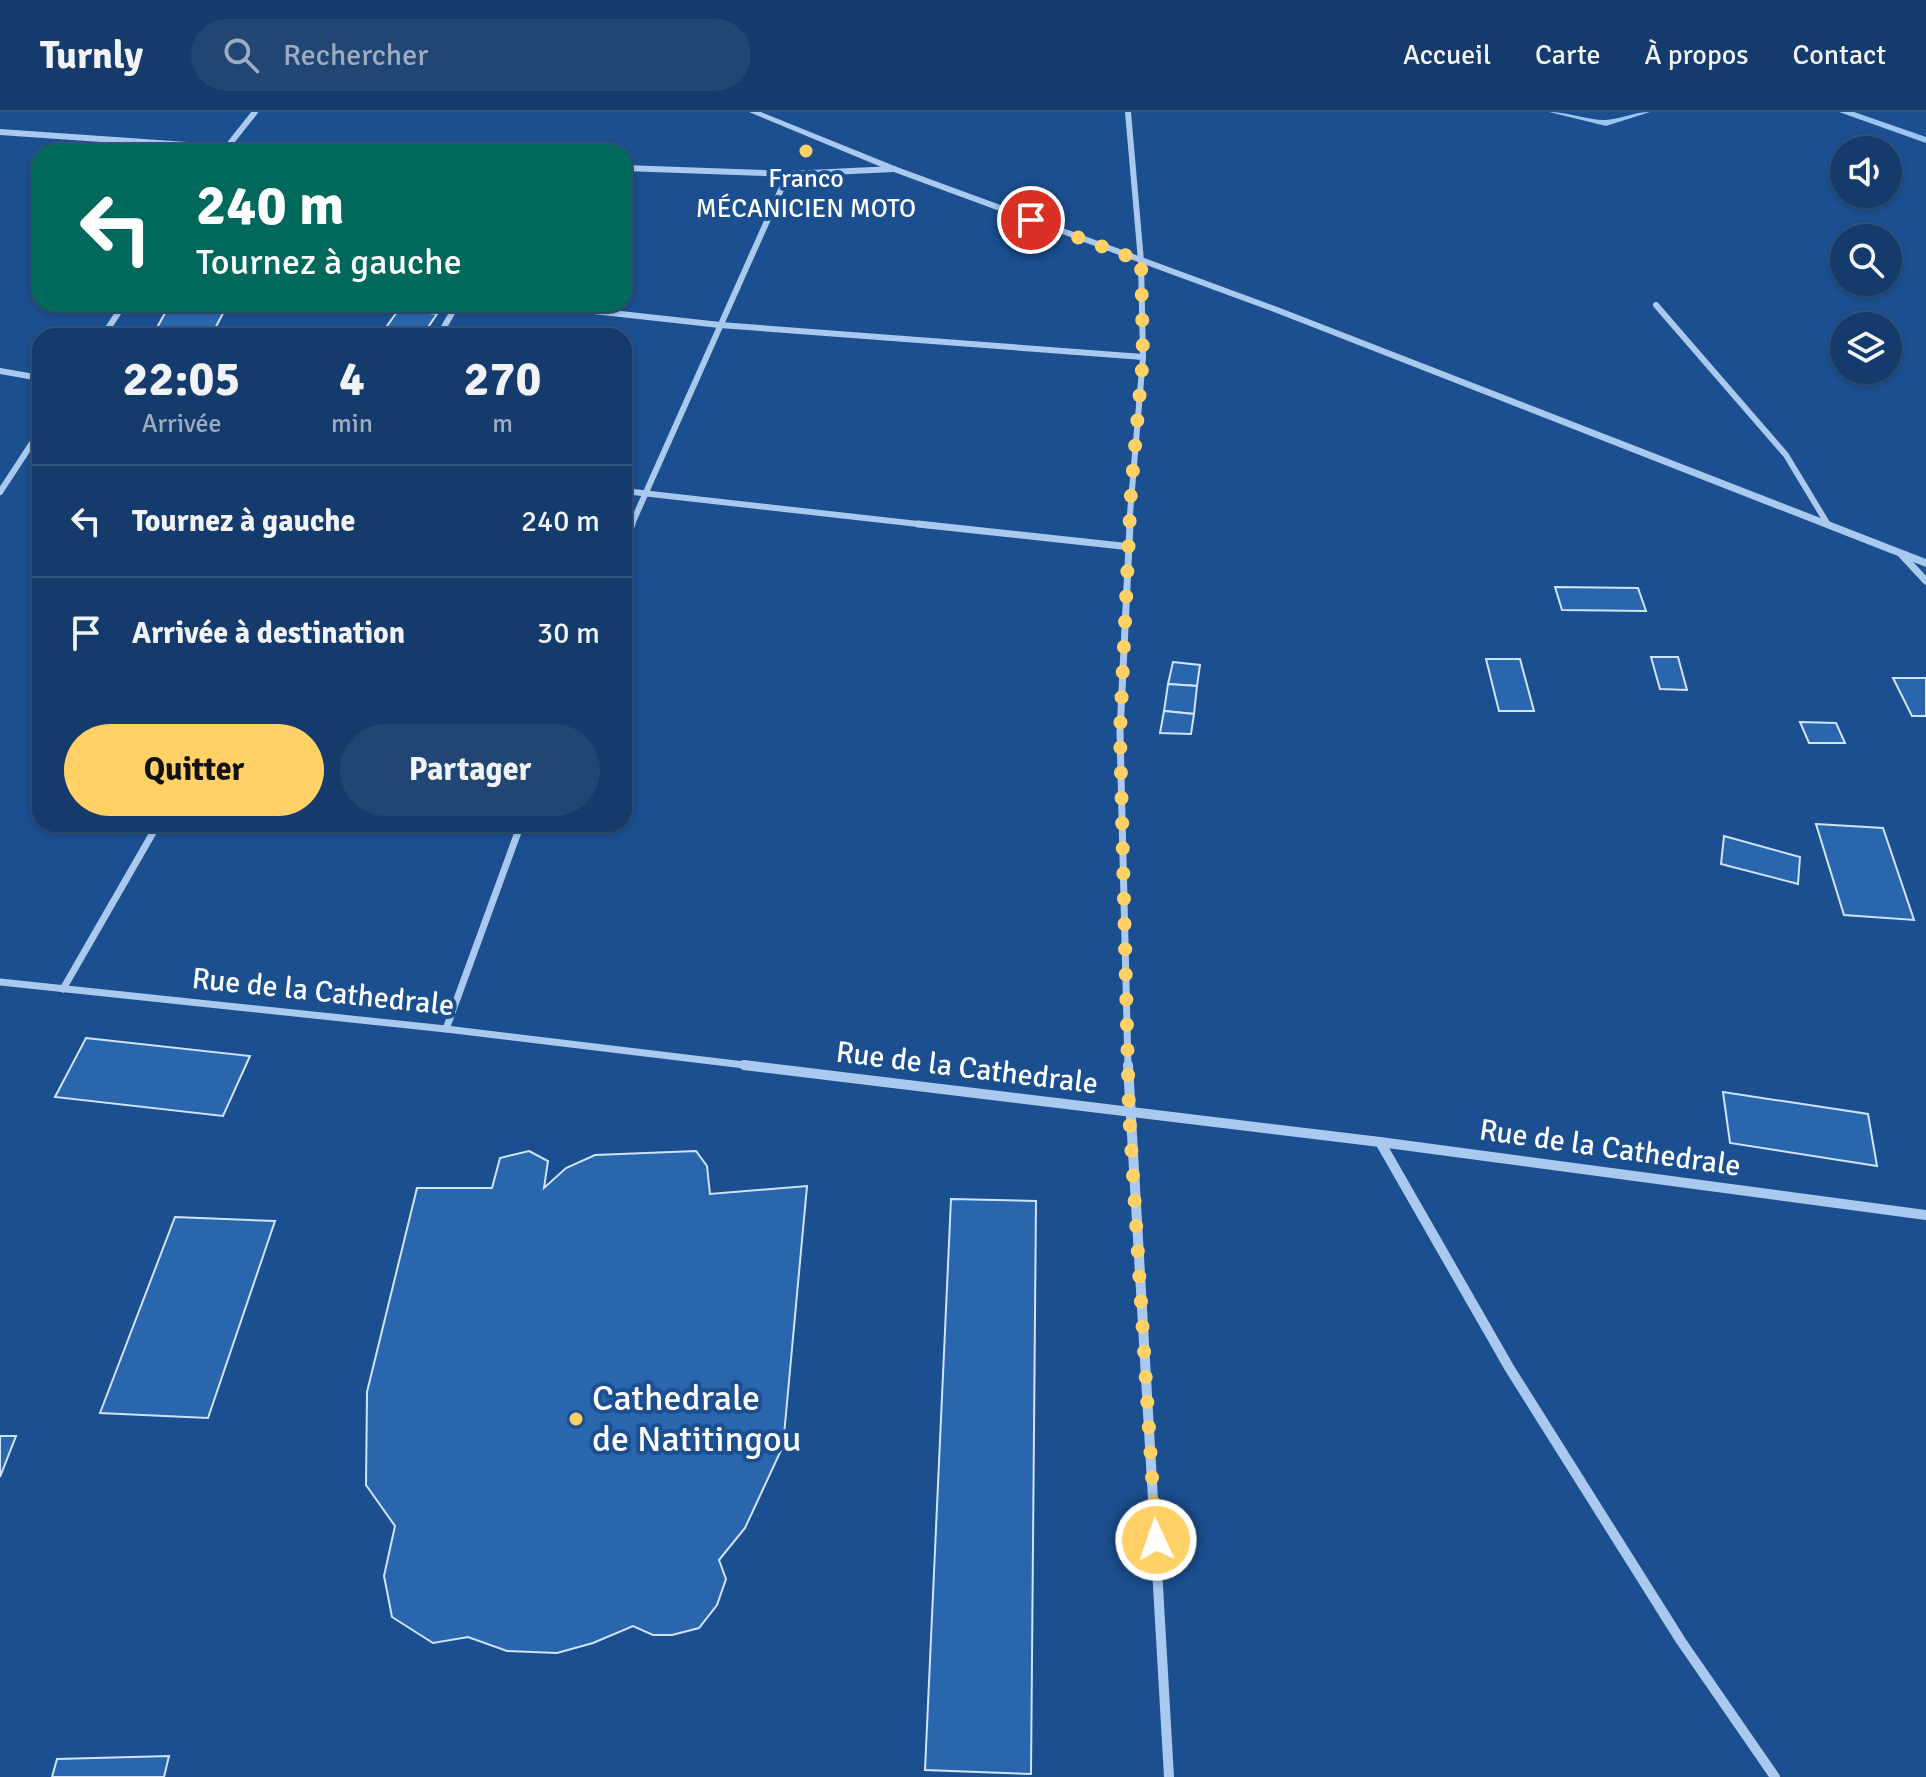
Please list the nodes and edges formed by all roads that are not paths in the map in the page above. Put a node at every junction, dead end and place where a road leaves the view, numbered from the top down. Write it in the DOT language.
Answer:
graph roads {
  1 [pos="255,112"];
  2 [pos="753,112"];
  3 [pos="1128,112"];
  4 [pos="0,132"];
  5 [pos="149,144"];
  6 [pos="229,144"];
  7 [pos="632,168"];
  8 [pos="894,169"];
  9 [pos="788,174"];
  10 [pos="1141,261"];
  11 [pos="1656,305"];
  12 [pos="602,312"];
  13 [pos="720,325"];
  14 [pos="1143,357"];
  15 [pos="0,371"];
  16 [pos="32,377"];
  17 [pos="32,444"];
  18 [pos="0,492"];
  19 [pos="632,492"];
  20 [pos="643,493"];
  21 [pos="632,523"];
  22 [pos="1827,523"];
  23 [pos="1131,547"];
  24 [pos="1900,553"];
  25 [pos="1926,563"];
  26 [pos="1926,581"];
  27 [pos="153,832"];
  28 [pos="518,832"];
  29 [pos="0,982"];
  30 [pos="63,989"];
  31 [pos="446,1029"];
  32 [pos="1129,1112"];
  33 [pos="1380,1142"];
  34 [pos="1926,1215"];
  35 [pos="1169,1777"];
  36 [pos="1775,1777"];
  1 -- 6 [label="street"];
  2 -- 8 [label="street"];
  3 -- 10 [label="street"];
  4 -- 5 [label="street"];
  7 -- 9 [label="street"];
  8 -- 9 [label="street"];
  8 -- 10 [label="street"];
  9 -- 13 [label="street"];
  10 -- 14 [label="street"];
  10 -- 22 [label="street"];
  11 -- 22 [label="street"];
  12 -- 13 [label="street"];
  13 -- 14 [label="street"];
  13 -- 20 [label="street"];
  14 -- 23 [label="street"];
  15 -- 16 [label="street"];
  17 -- 18 [label="street"];
  19 -- 20 [label="street"];
  20 -- 21 [label="street"];
  20 -- 23 [label="street"];
  22 -- 24 [label="street"];
  23 -- 32 [label="street"];
  24 -- 25 [label="street"];
  24 -- 26 [label="street"];
  27 -- 30 [label="street"];
  28 -- 31 [label="street"];
  29 -- 30 [label="street, Rue de la Cathedrale"];
  30 -- 31 [label="street, Rue de la Cathedrale"];
  31 -- 32 [label="street, Rue de la Cathedrale"];
  32 -- 33 [label="street, Rue de la Cathedrale"];
  32 -- 35 [label="street"];
  33 -- 34 [label="street, Rue de la Cathedrale"];
  33 -- 36 [label="street"];
}
